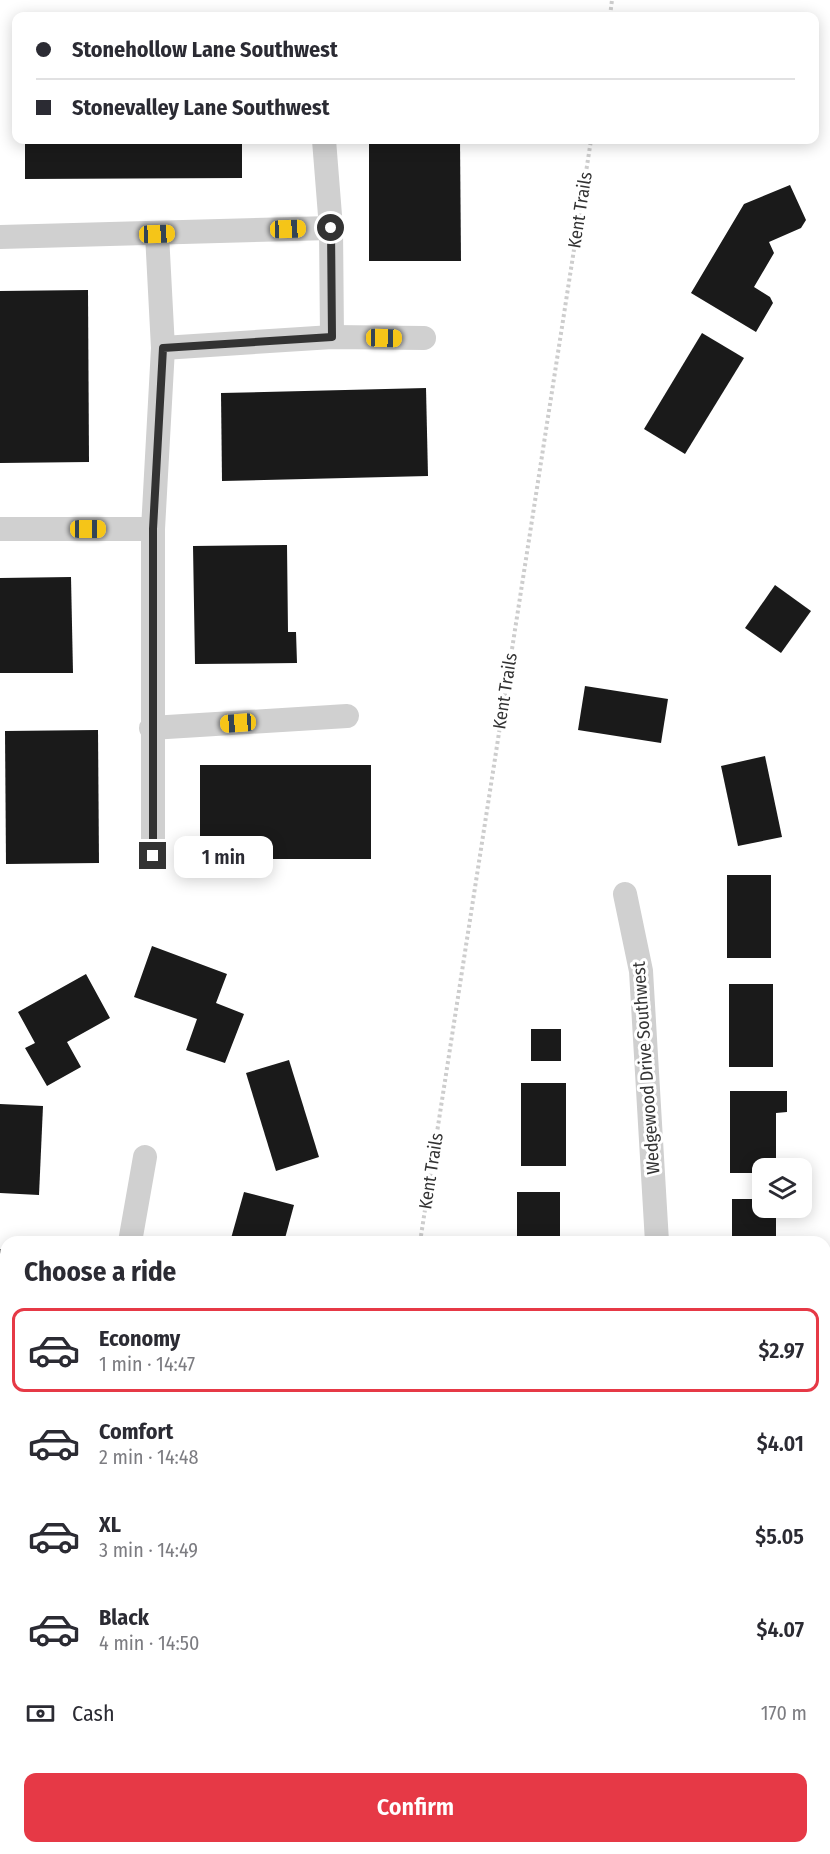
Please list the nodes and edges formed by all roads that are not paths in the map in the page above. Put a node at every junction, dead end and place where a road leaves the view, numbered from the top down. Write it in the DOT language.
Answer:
graph roads {
  1 [pos="324,144"];
  2 [pos="331,228"];
  3 [pos="157,234"];
  4 [pos="0,237"];
  5 [pos="332,337"];
  6 [pos="424,338"];
  7 [pos="163,348"];
  8 [pos="0,529"];
  9 [pos="153,529"];
  10 [pos="347,716"];
  11 [pos="151,728"];
  12 [pos="153,856"];
  13 [pos="625,894"];
  14 [pos="145,1157"];
  15 [pos="131,1236"];
  16 [pos="657,1236"];
  1 -- 2 [label="street"];
  2 -- 3 [label="street"];
  2 -- 5 [label="street"];
  3 -- 4 [label="street"];
  3 -- 7 [label="street"];
  5 -- 6 [label="street"];
  5 -- 7 [label="street"];
  7 -- 9 [label="street"];
  8 -- 9 [label="street"];
  9 -- 11 [label="street"];
  10 -- 11 [label="street"];
  11 -- 12 [label="street"];
  13 -- 16 [label="street, Wedgewood Drive Southwest"];
  14 -- 15 [label="street"];
}
